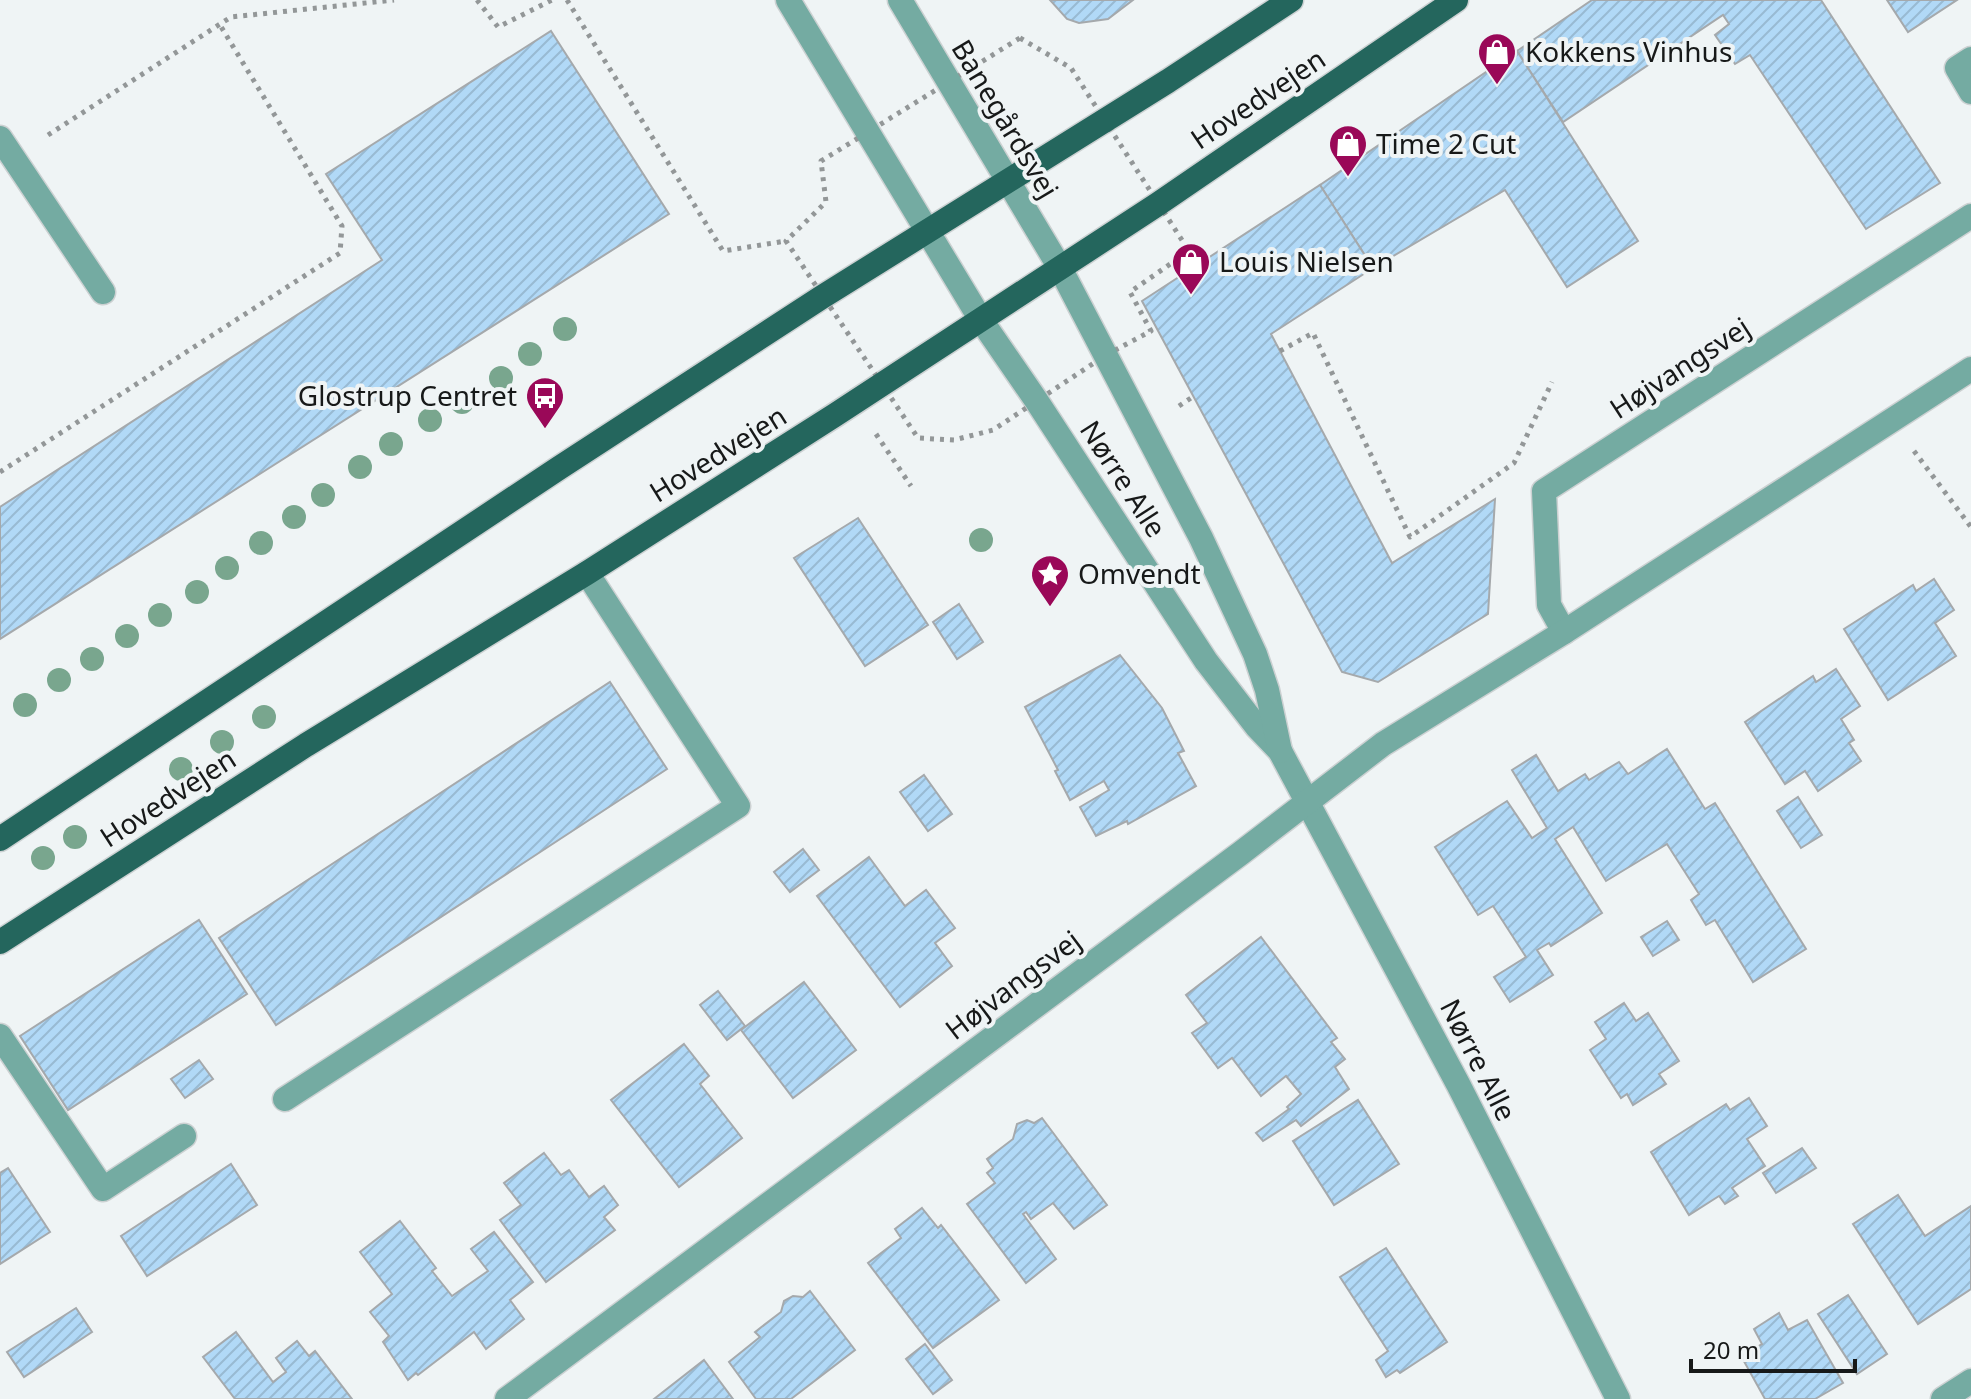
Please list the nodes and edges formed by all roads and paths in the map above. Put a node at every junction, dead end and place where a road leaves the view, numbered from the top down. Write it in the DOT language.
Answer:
graph roads {
  1 [pos="394,0"];
  2 [pos="477,0"];
  3 [pos="552,0"];
  4 [pos="567,0"];
  5 [pos="788,0"];
  6 [pos="900,0"];
  7 [pos="1291,0"];
  8 [pos="1456,0"];
  9 [pos="220,25"];
  10 [pos="1971,59"];
  11 [pos="1971,92"];
  12 [pos="1106,120"];
  13 [pos="6,148"];
  14 [pos="1007,182"];
  15 [pos="1158,204"];
  16 [pos="1971,216"];
  17 [pos="927,232"];
  18 [pos="786,241"];
  19 [pos="1060,268"];
  20 [pos="103,292"];
  21 [pos="981,320"];
  22 [pos="1280,351"];
  23 [pos="1971,369"];
  24 [pos="1552,382"];
  25 [pos="855,402"];
  26 [pos="1891,420"];
  27 [pos="0,472"];
  28 [pos="911,486"];
  29 [pos="1971,527"];
  30 [pos="587,573"];
  31 [pos="1564,632"];
  32 [pos="1280,751"];
  33 [pos="1307,801"];
  34 [pos="0,839"];
  35 [pos="0,942"];
  36 [pos="0,1036"];
  37 [pos="285,1099"];
  38 [pos="184,1136"];
  39 [pos="1971,1381"];
  40 [pos="507,1399"];
  41 [pos="1618,1399"];
  42 [pos="1943,1399"];
  1 -- 9 [label="path"];
  2 -- 3 [label="path"];
  4 -- 18 [label="path"];
  5 -- 17 [label="street"];
  6 -- 14 [label="street, Banegårdsvej"];
  7 -- 12 [label="main road, Hovedvejen"];
  8 -- 15 [label="main road, Hovedvejen"];
  9 -- 13 [label="path"];
  9 -- 27 [label="path"];
  10 -- 11 [label="street"];
  12 -- 14 [label="main road, Hovedvejen"];
  12 -- 15 [label="path"];
  13 -- 20 [label="street"];
  14 -- 17 [label="main road, Hovedvejen"];
  14 -- 19 [label="street, Banegårdsvej"];
  15 -- 19 [label="main road, Hovedvejen"];
  16 -- 31 [label="street, Højvangsvej"];
  17 -- 21 [label="street, Nørre Alle"];
  17 -- 34 [label="main road, Hovedvejen"];
  19 -- 21 [label="main road, Hovedvejen"];
  19 -- 32 [label="street, Nørre Alle"];
  21 -- 25 [label="main road, Hovedvejen"];
  21 -- 32 [label="street, Nørre Alle"];
  22 -- 24 [label="path"];
  23 -- 26 [label="street, Højvangsvej"];
  25 -- 28 [label="path"];
  25 -- 30 [label="main road, Hovedvejen"];
  26 -- 29 [label="path"];
  26 -- 31 [label="street, Højvangsvej"];
  30 -- 35 [label="main road, Hovedvejen"];
  30 -- 37 [label="street"];
  31 -- 33 [label="street, Højvangsvej"];
  32 -- 33 [label="street, Nørre Alle"];
  33 -- 40 [label="street, Højvangsvej"];
  33 -- 41 [label="street, Nørre Alle"];
  36 -- 38 [label="street"];
  39 -- 42 [label="street"];
}
